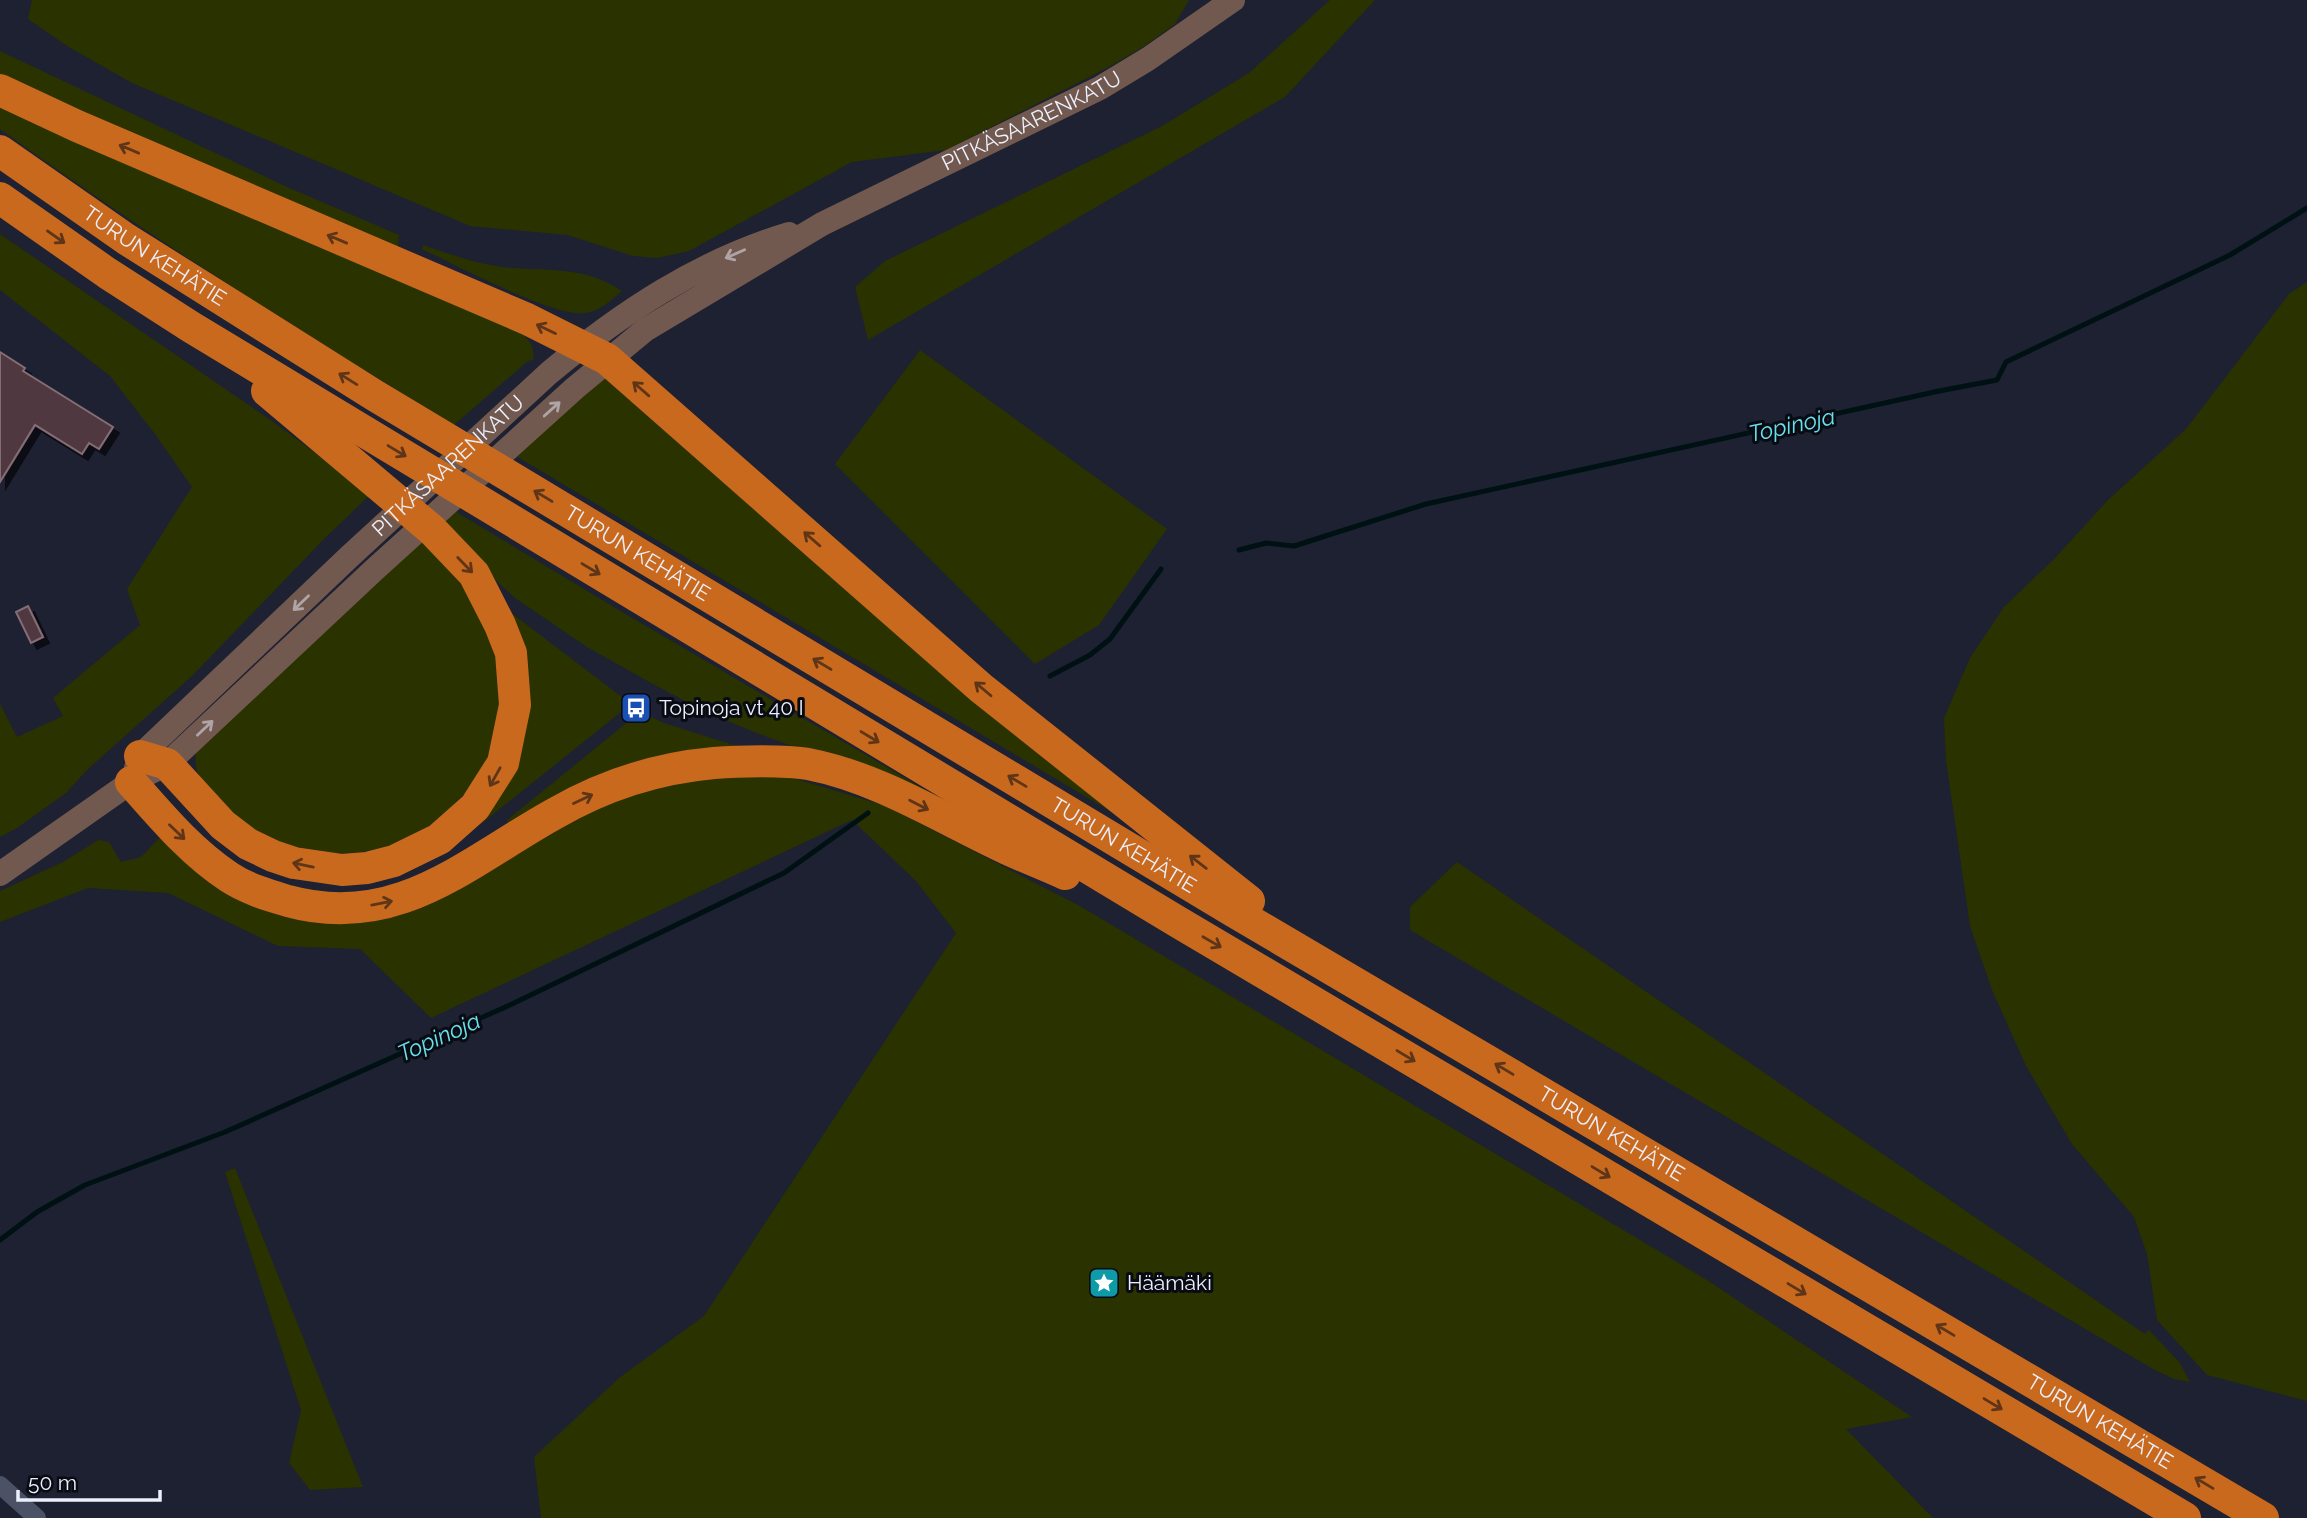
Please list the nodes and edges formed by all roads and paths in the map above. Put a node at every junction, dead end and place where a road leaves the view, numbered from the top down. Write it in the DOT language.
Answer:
graph roads {
  1 [pos="1233,0"];
  2 [pos="0,90"];
  3 [pos="0,151"];
  4 [pos="0,198"];
  5 [pos="191,327"];
  6 [pos="595,353"];
  7 [pos="146,767"];
  8 [pos="0,874"];
  9 [pos="1178,922"];
  10 [pos="1349,979"];
  11 [pos="0,1485"];
  12 [pos="37,1518"];
  13 [pos="2185,1518"];
  14 [pos="2263,1518"];
  1 -- 6 [label="street, PITKÄSAARENKATU"];
  6 -- 2 [label="highway, one-way"];
  10 -- 3 [label="highway, TURUN KEHÄTIE, one-way"];
  4 -- 5 [label="highway, TURUN KEHÄTIE, one-way"];
  5 -- 7 [label="highway, one-way"];
  5 -- 9 [label="highway, TURUN KEHÄTIE, one-way"];
  7 -- 6 [label="street, PITKÄSAARENKATU, one-way"];
  6 -- 7 [label="street, PITKÄSAARENKATU, one-way"];
  10 -- 6 [label="highway, one-way"];
  7 -- 8 [label="street, PITKÄSAARENKATU"];
  7 -- 9 [label="highway, one-way"];
  9 -- 13 [label="highway, TURUN KEHÄTIE, one-way"];
  14 -- 10 [label="highway, TURUN KEHÄTIE, one-way"];
  11 -- 12 [label="street"];
}
